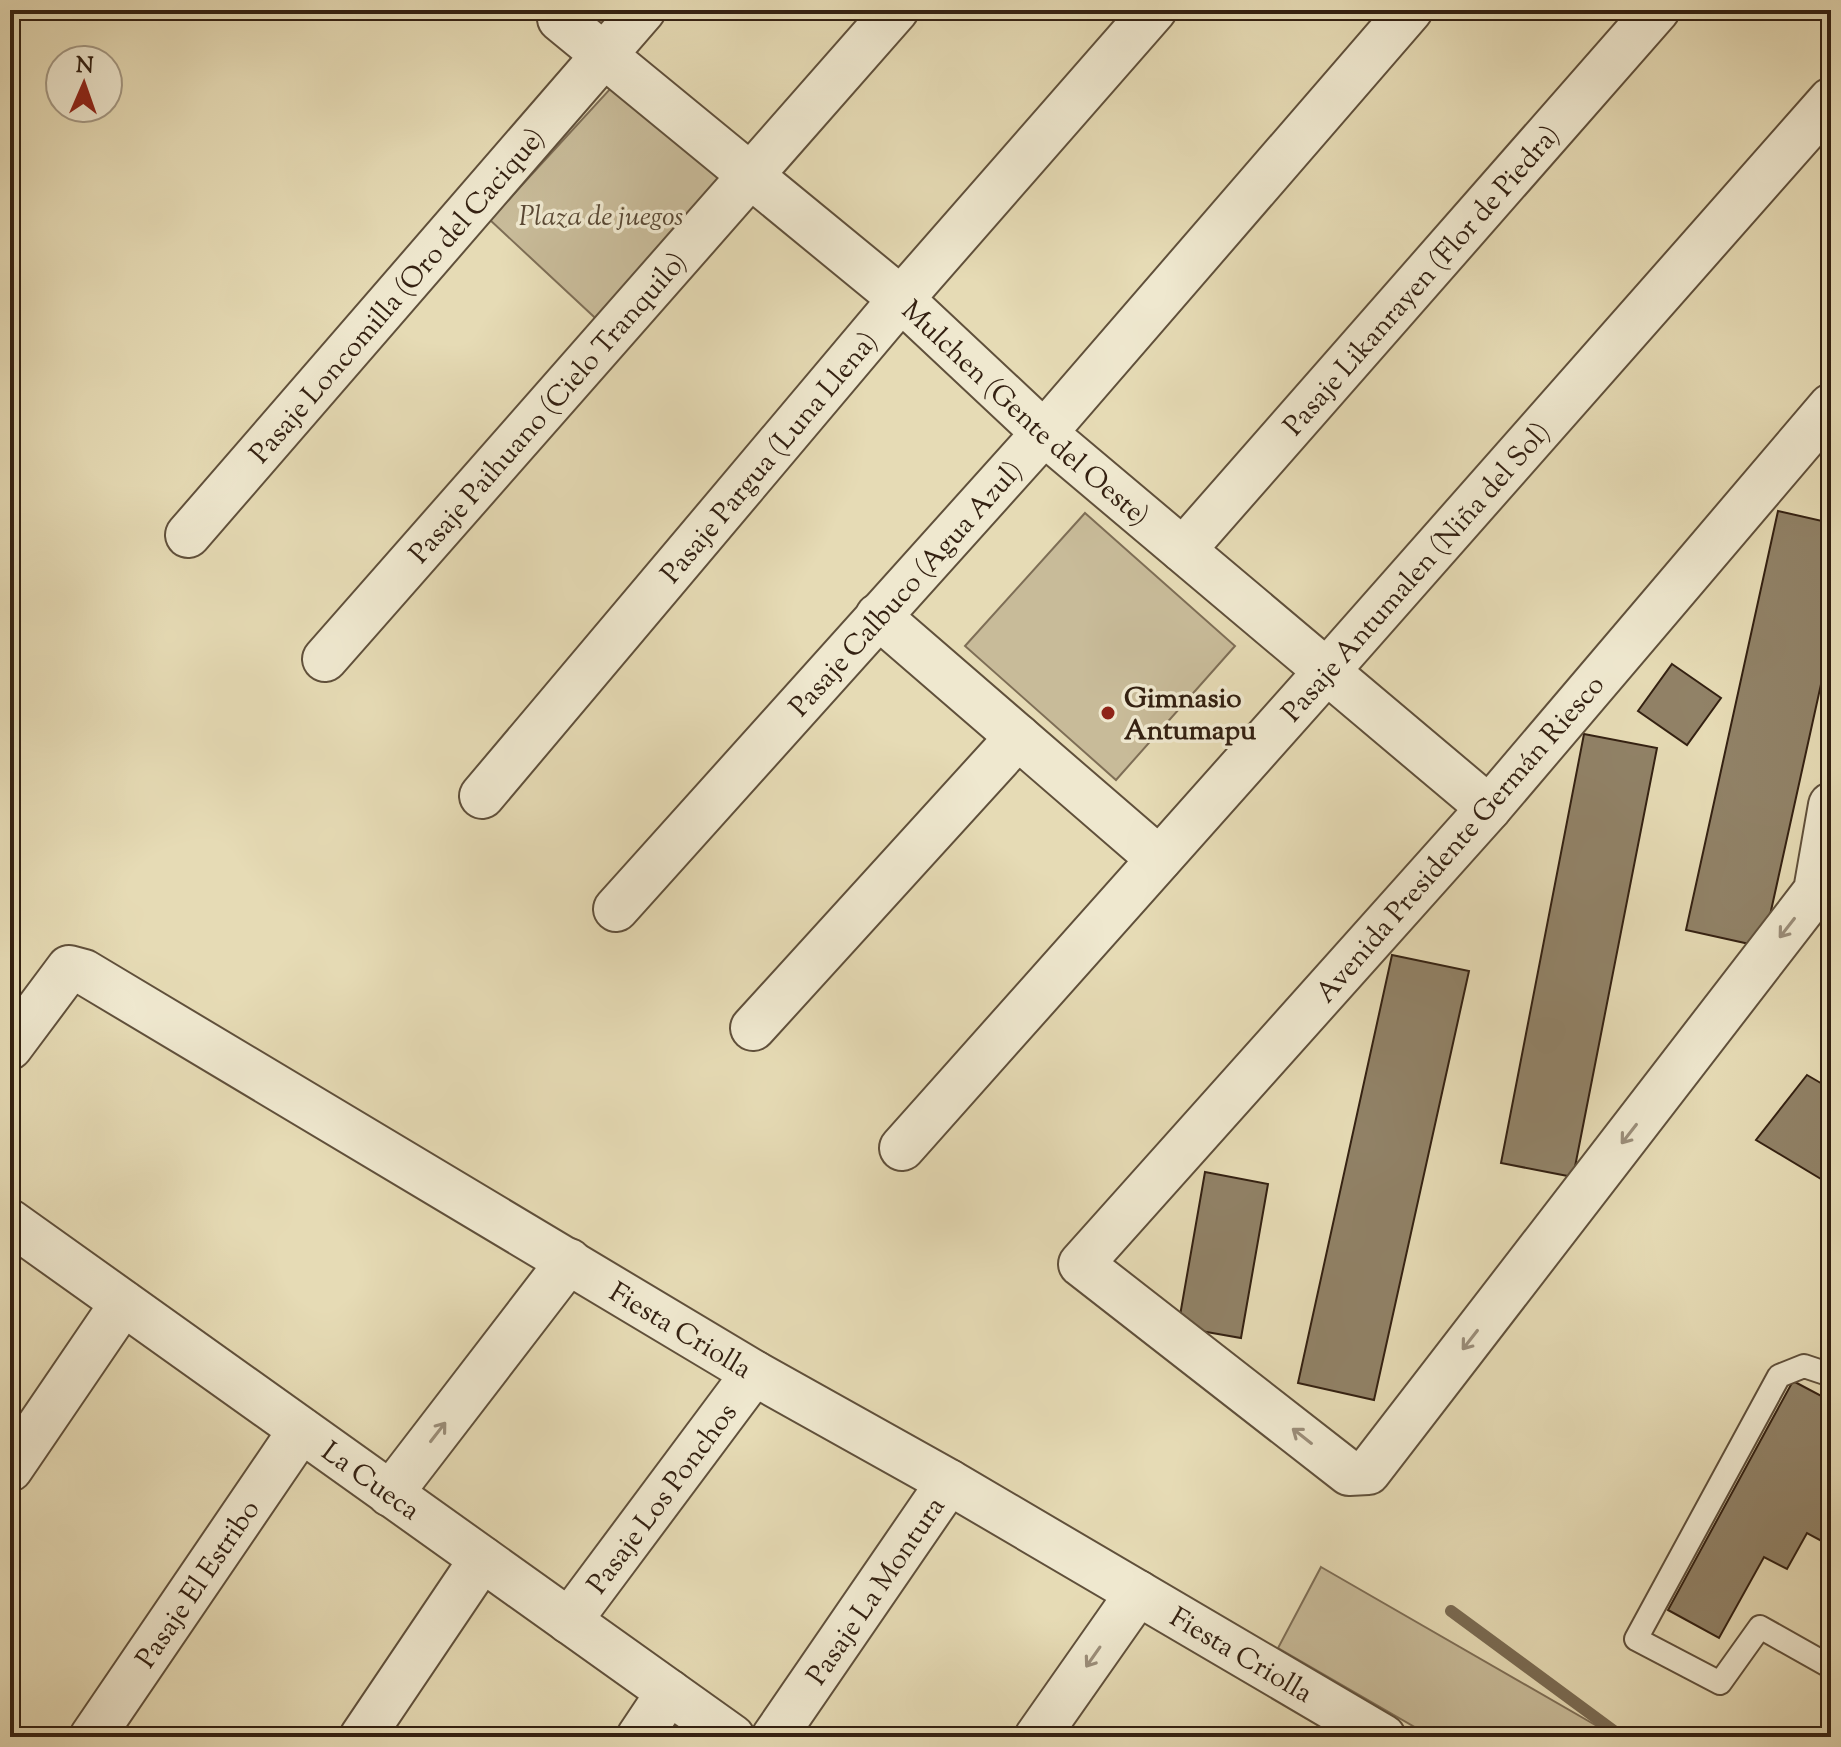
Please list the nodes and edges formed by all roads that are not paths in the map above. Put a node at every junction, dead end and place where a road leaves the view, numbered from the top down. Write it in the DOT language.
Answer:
graph roads {
  1 [pos="643,10"];
  2 [pos="896,10"];
  3 [pos="1154,10"];
  4 [pos="1410,10"];
  5 [pos="1657,10"];
  6 [pos="560,19"];
  7 [pos="603,56"];
  8 [pos="1831,100"];
  9 [pos="751,175"];
  10 [pos="901,299"];
  11 [pos="1824,426"];
  12 [pos="1044,433"];
  13 [pos="188,535"];
  14 [pos="1183,550"];
  15 [pos="878,616"];
  16 [pos="325,659"];
  17 [pos="1326,672"];
  18 [pos="1018,737"];
  19 [pos="482,796"];
  20 [pos="1831,805"];
  21 [pos="1489,808"];
  22 [pos="1159,859"];
  23 [pos="616,909"];
  24 [pos="753,1028"];
  25 [pos="10,1047"];
  26 [pos="902,1148"];
  27 [pos="10,1222"];
  28 [pos="569,1261"];
  29 [pos="123,1303"];
  30 [pos="754,1373"];
  31 [pos="1831,1375"];
  32 [pos="301,1430"];
  33 [pos="10,1469"];
  34 [pos="949,1482"];
  35 [pos="390,1494"];
  36 [pos="482,1559"];
  37 [pos="1138,1593"];
  38 [pos="569,1621"];
  39 [pos="1831,1667"];
  40 [pos="669,1692"];
  41 [pos="1320,1721"];
  42 [pos="92,1737"];
  43 [pos="362,1737"];
  44 [pos="639,1737"];
  45 [pos="732,1737"];
  46 [pos="774,1737"];
  47 [pos="1037,1737"];
  48 [pos="1383,1737"];
  1 -- 7 [label="street, Pasaje Loncomilla (Oro del Cacique)"];
  2 -- 9 [label="street, Pasaje Paihuano (Cielo Tranquilo)"];
  3 -- 10 [label="street, Pasaje Pargua (Luna Llena)"];
  4 -- 12 [label="street, Pasaje Calbuco (Agua Azul)"];
  5 -- 14 [label="street, Pasaje Likanrayen (Flor de Piedra)"];
  6 -- 7 [label="street, Mulchen (Gente del Oeste)"];
  7 -- 9 [label="street, Mulchen (Gente del Oeste)"];
  7 -- 13 [label="street, Pasaje Loncomilla (Oro del Cacique)"];
  8 -- 17 [label="street, Pasaje Antumalen (Niña del Sol)"];
  9 -- 10 [label="street, Mulchen (Gente del Oeste)"];
  9 -- 16 [label="street, Pasaje Paihuano (Cielo Tranquilo)"];
  10 -- 12 [label="street, Mulchen (Gente del Oeste)"];
  10 -- 19 [label="street, Pasaje Pargua (Luna Llena)"];
  11 -- 21 [label="street, Avenida Presidente Germán Riesco"];
  12 -- 14 [label="street, Mulchen (Gente del Oeste)"];
  12 -- 15 [label="street, Pasaje Calbuco (Agua Azul)"];
  14 -- 17 [label="street, Mulchen (Gente del Oeste)"];
  15 -- 18 [label="street"];
  15 -- 23 [label="street, Pasaje Calbuco (Agua Azul)"];
  17 -- 21 [label="street, Mulchen (Gente del Oeste)"];
  17 -- 22 [label="street, Pasaje Antumalen (Niña del Sol)"];
  18 -- 22 [label="street"];
  18 -- 24 [label="street"];
  20 -- 21 [label="street, Avenida Presidente Germán Riesco, one-way"];
  22 -- 26 [label="street, Pasaje Antumalen (Niña del Sol)"];
  25 -- 28 [label="street, Fiesta Criolla"];
  27 -- 29 [label="street, La Cueca"];
  28 -- 30 [label="street, Fiesta Criolla"];
  35 -- 28 [label="street, one-way"];
  29 -- 32 [label="street, La Cueca"];
  29 -- 33 [label="street"];
  30 -- 34 [label="street, Fiesta Criolla"];
  30 -- 38 [label="street, Pasaje Los Ponchos"];
  31 -- 39 [label="lane"];
  32 -- 35 [label="street, La Cueca"];
  32 -- 42 [label="street, Pasaje El Estribo"];
  34 -- 37 [label="street, Fiesta Criolla"];
  34 -- 46 [label="street, Pasaje La Montura"];
  35 -- 36 [label="street, La Cueca"];
  36 -- 38 [label="street, La Cueca"];
  36 -- 43 [label="street"];
  37 -- 41 [label="street, Fiesta Criolla"];
  37 -- 47 [label="street, one-way"];
  38 -- 40 [label="street, La Cueca"];
  40 -- 44 [label="street"];
  40 -- 45 [label="street, La Cueca"];
  41 -- 48 [label="street, Fiesta Criolla"];
}
